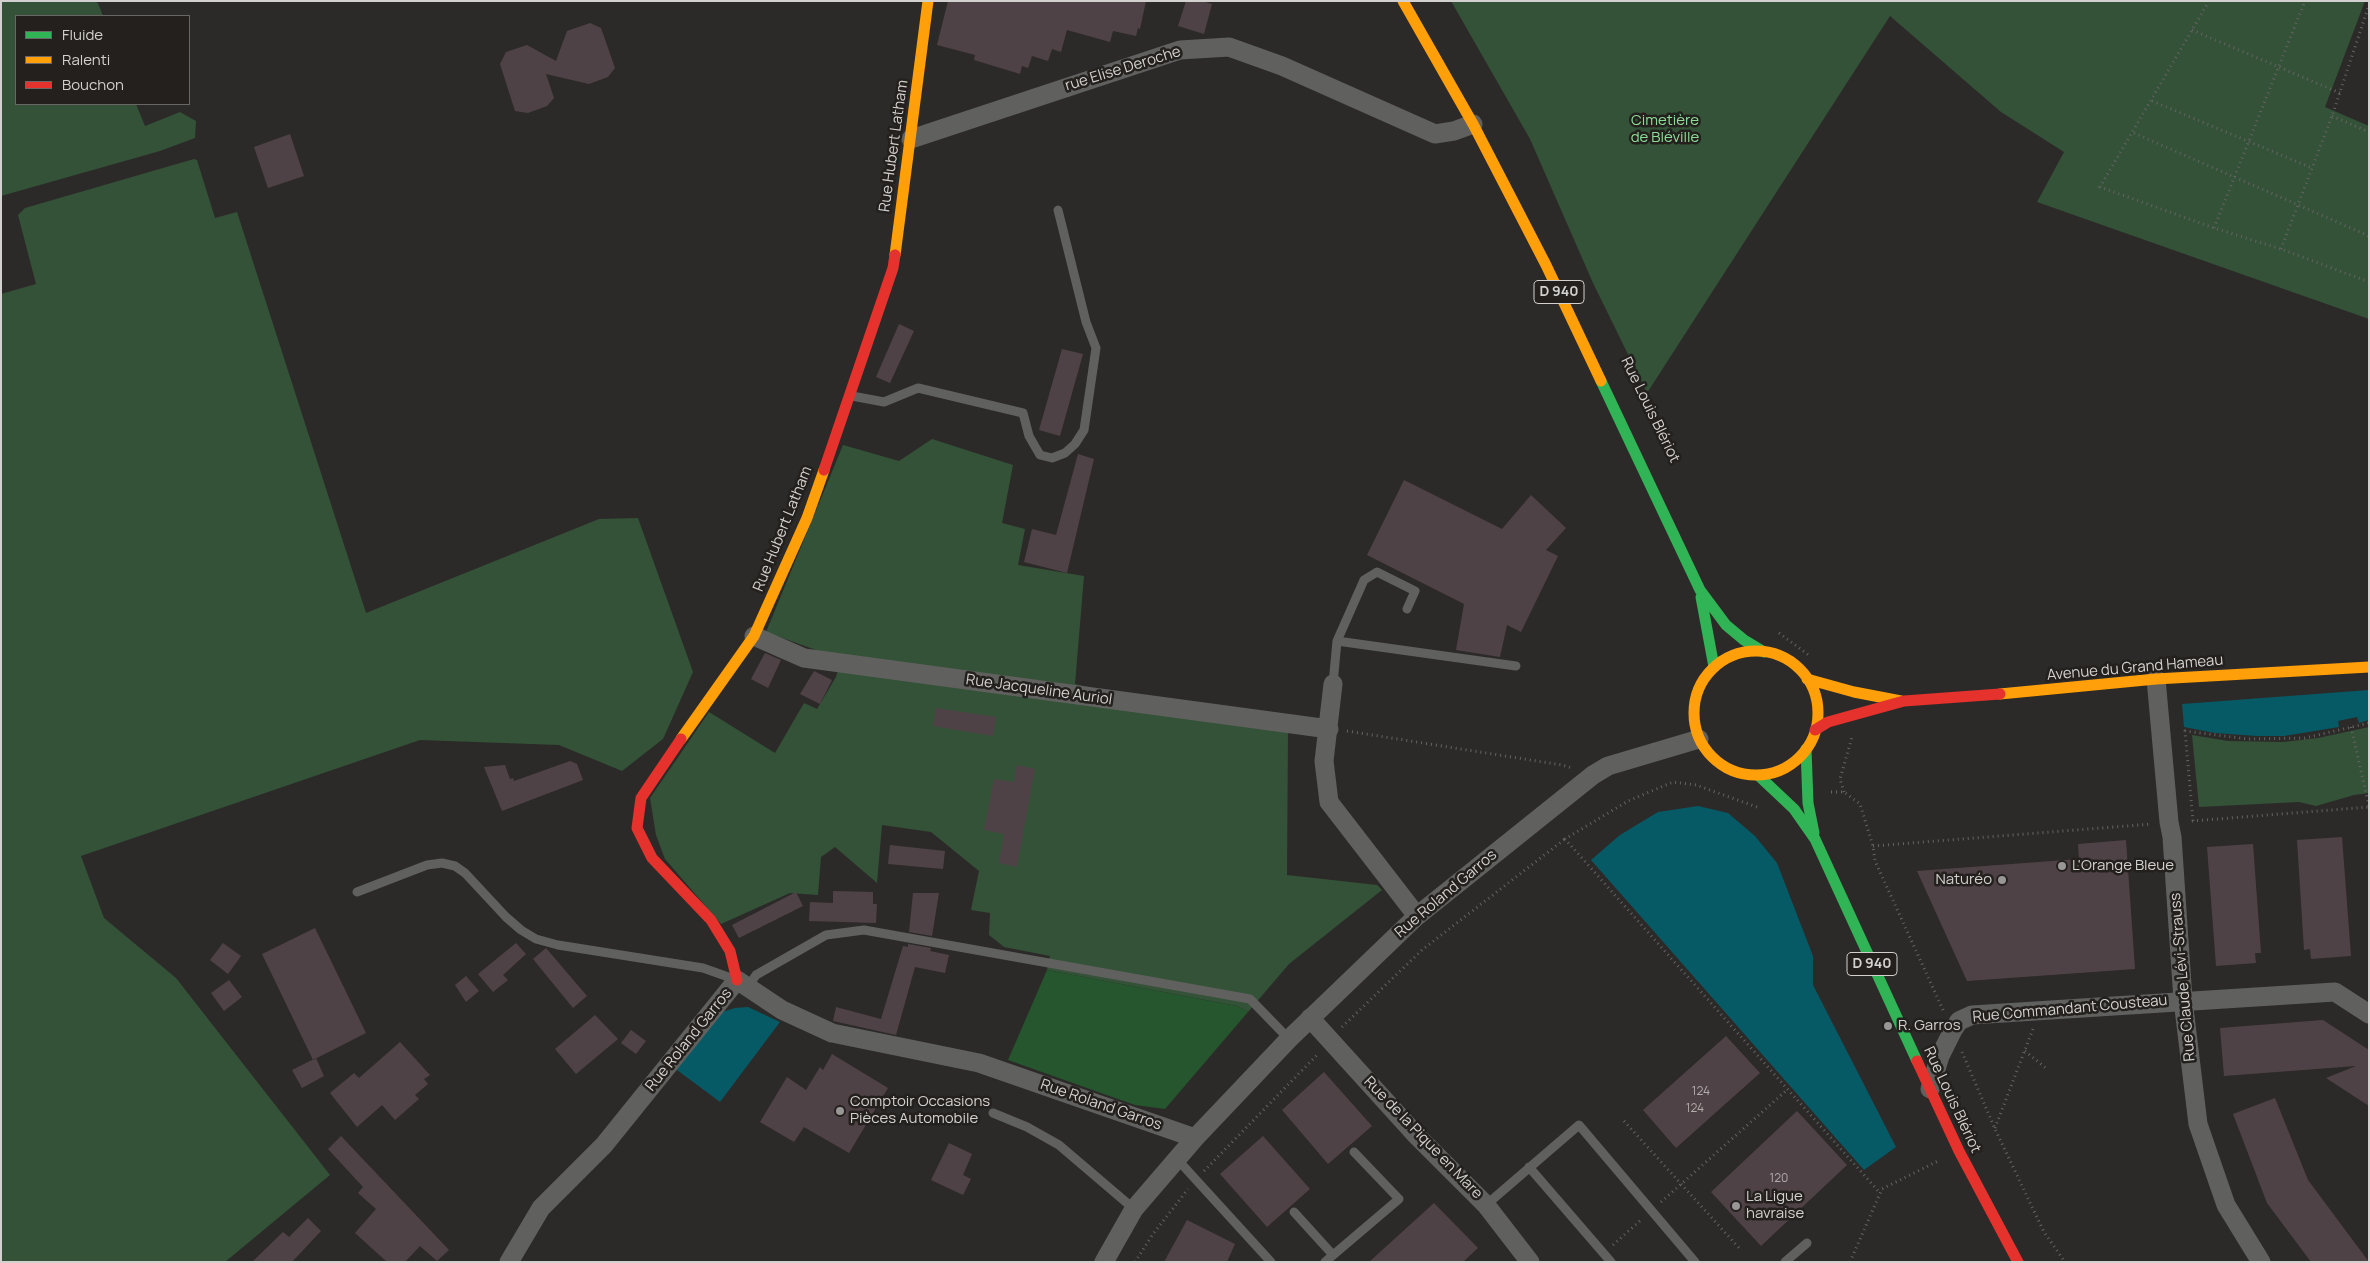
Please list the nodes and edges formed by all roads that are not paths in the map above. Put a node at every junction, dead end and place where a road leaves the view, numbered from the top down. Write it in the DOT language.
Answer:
graph roads {
  1 [pos="928,1"];
  2 [pos="1403,1"];
  3 [pos="1474,124"];
  4 [pos="910,139"];
  5 [pos="1058,210"];
  6 [pos="849,395"];
  7 [pos="1700,590"];
  8 [pos="1407,609"];
  9 [pos="754,636"];
  10 [pos="1337,641"];
  11 [pos="1764,652"];
  12 [pos="1516,666"];
  13 [pos="1714,667"];
  14 [pos="2369,667"];
  15 [pos="2156,678"];
  16 [pos="1807,679"];
  17 [pos="1333,684"];
  18 [pos="1904,701"];
  19 [pos="1329,729"];
  20 [pos="1815,730"];
  21 [pos="1699,739"];
  22 [pos="1806,749"];
  23 [pos="1759,776"];
  24 [pos="1816,839"];
  25 [pos="357,892"];
  26 [pos="1417,916"];
  27 [pos="742,984"];
  28 [pos="2183,1000"];
  29 [pos="2369,1014"];
  30 [pos="1310,1018"];
  31 [pos="1289,1039"];
  32 [pos="1930,1088"];
  33 [pos="993,1113"];
  34 [pos="1194,1138"];
  35 [pos="1354,1152"];
  36 [pos="1177,1159"];
  37 [pos="1529,1167"];
  38 [pos="1486,1205"];
  39 [pos="1134,1208"];
  40 [pos="1294,1212"];
  41 [pos="1806,1243"];
  42 [pos="1333,1255"];
  43 [pos="1529,1261"];
  44 [pos="509,1262"];
  45 [pos="1104,1262"];
  46 [pos="1271,1262"];
  47 [pos="1325,1262"];
  48 [pos="1610,1262"];
  49 [pos="1695,1262"];
  50 [pos="1785,1262"];
  51 [pos="2018,1262"];
  52 [pos="2261,1262"];
  1 -- 4 [label="main road, Rue Hubert Latham"];
  2 -- 3 [label="main road, Rue Louis Blériot / D 940"];
  3 -- 4 [label="street, rue Elise Deroche"];
  3 -- 7 [label="main road, Rue Louis Blériot / D 940"];
  4 -- 6 [label="main road, Rue Hubert Latham"];
  5 -- 6 [label="lane"];
  6 -- 9 [label="main road, Rue Hubert Latham"];
  7 -- 11 [label="main road, Rue Louis Blériot / D 940"];
  7 -- 13 [label="main road, Rue Louis Blériot / D 940"];
  8 -- 10 [label="lane"];
  9 -- 19 [label="street, Rue Jacqueline Auriol"];
  9 -- 27 [label="main road, Rue Hubert Latham"];
  10 -- 12 [label="lane"];
  10 -- 17 [label="lane"];
  11 -- 13 [label="main road"];
  11 -- 16 [label="main road"];
  13 -- 21 [label="main road"];
  14 -- 15 [label="main road, Avenue du Grand Hameau"];
  15 -- 18 [label="main road, Avenue du Grand Hameau"];
  15 -- 28 [label="street, Rue Claude Lévi-Strauss"];
  16 -- 18 [label="main road, Avenue du Grand Hameau"];
  16 -- 20 [label="main road"];
  17 -- 19 [label="street"];
  18 -- 20 [label="main road, Avenue du Grand Hameau"];
  19 -- 26 [label="street"];
  20 -- 22 [label="main road"];
  21 -- 23 [label="main road"];
  21 -- 26 [label="street, Rue Roland Garros"];
  22 -- 23 [label="main road"];
  22 -- 24 [label="main road, Rue Louis Blériot / D 940"];
  23 -- 24 [label="main road, Rue Louis Blériot / D 940"];
  24 -- 32 [label="main road, Rue Louis Blériot / D 940"];
  25 -- 27 [label="lane"];
  26 -- 30 [label="street, Rue Roland Garros"];
  27 -- 31 [label="lane"];
  27 -- 34 [label="street, Rue Roland Garros"];
  27 -- 44 [label="street, Rue Roland Garros"];
  28 -- 29 [label="street, Rue Commandant Cousteau"];
  28 -- 32 [label="street, Rue Commandant Cousteau"];
  28 -- 52 [label="street, Rue Claude Lévi-Strauss"];
  30 -- 31 [label="street, Rue Roland Garros"];
  30 -- 38 [label="street, Rue de la Pique en Mare"];
  31 -- 34 [label="street, Rue Roland Garros"];
  32 -- 51 [label="main road, Rue Louis Blériot / D 940"];
  33 -- 39 [label="lane"];
  34 -- 36 [label="street"];
  35 -- 42 [label="lane"];
  36 -- 39 [label="street"];
  36 -- 46 [label="lane"];
  37 -- 38 [label="lane"];
  37 -- 48 [label="lane"];
  37 -- 49 [label="lane"];
  38 -- 43 [label="street, Rue de la Pique en Mare"];
  39 -- 45 [label="street"];
  40 -- 42 [label="lane"];
  41 -- 50 [label="lane"];
  42 -- 47 [label="lane"];
}
